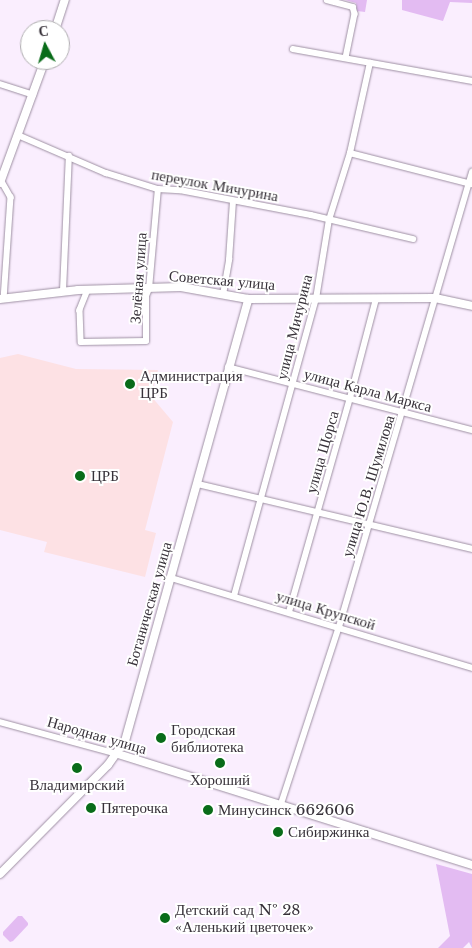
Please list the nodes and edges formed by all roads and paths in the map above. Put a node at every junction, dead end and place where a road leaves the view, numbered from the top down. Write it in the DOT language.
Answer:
graph roads {
  1 [pos="65,0"];
  2 [pos="327,0"];
  3 [pos="58,20"];
  4 [pos="293,49"];
  5 [pos="346,58"];
  6 [pos="370,63"];
  7 [pos="42,70"];
  8 [pos="472,81"];
  9 [pos="0,84"];
  10 [pos="33,95"];
  11 [pos="18,135"];
  12 [pos="350,153"];
  13 [pos="69,156"];
  14 [pos="472,172"];
  15 [pos="1,182"];
  16 [pos="471,183"];
  17 [pos="158,189"];
  18 [pos="233,201"];
  19 [pos="329,220"];
  20 [pos="413,239"];
  21 [pos="149,289"];
  22 [pos="88,290"];
  23 [pos="63,291"];
  24 [pos="223,295"];
  25 [pos="435,298"];
  26 [pos="2,299"];
  27 [pos="248,299"];
  28 [pos="316,299"];
  29 [pos="376,299"];
  30 [pos="472,306"];
  31 [pos="228,367"];
  32 [pos="294,383"];
  33 [pos="350,398"];
  34 [pos="404,413"];
  35 [pos="472,430"];
  36 [pos="198,484"];
  37 [pos="261,498"];
  38 [pos="317,512"];
  39 [pos="369,525"];
  40 [pos="472,549"];
  41 [pos="171,578"];
  42 [pos="234,596"];
  43 [pos="289,612"];
  44 [pos="339,628"];
  45 [pos="472,668"];
  46 [pos="0,722"];
  47 [pos="118,754"];
  48 [pos="281,804"];
  49 [pos="472,865"];
  50 [pos="0,874"];
  1 -- 3 [label="street"];
  2 -- 5 [label="street"];
  4 -- 5 [label="street"];
  5 -- 6 [label="street"];
  6 -- 8 [label="street"];
  6 -- 12 [label="street, улица Мичурина"];
  7 -- 10 [label="street"];
  9 -- 10 [label="street"];
  10 -- 11 [label="street"];
  11 -- 13 [label="street, переулок Мичурина"];
  11 -- 15 [label="street"];
  12 -- 16 [label="street"];
  12 -- 19 [label="street, улица Мичурина"];
  13 -- 17 [label="street, переулок Мичурина"];
  13 -- 23 [label="street"];
  14 -- 16 [label="street, улица Ю.В. Шумилова"];
  15 -- 26 [label="street"];
  16 -- 25 [label="street, улица Ю.В. Шумилова"];
  17 -- 18 [label="street, переулок Мичурина"];
  17 -- 21 [label="street, Зелёная улица"];
  18 -- 19 [label="street, переулок Мичурина"];
  18 -- 24 [label="street"];
  19 -- 20 [label="street, переулок Мичурина"];
  19 -- 28 [label="street, улица Мичурина"];
  21 -- 22 [label="street, Советская улица"];
  21 -- 22 [label="street, Зелёная улица"];
  21 -- 24 [label="street, Советская улица"];
  22 -- 23 [label="street, Советская улица"];
  23 -- 26 [label="street, Советская улица"];
  24 -- 27 [label="street, Советская улица"];
  25 -- 29 [label="street, Советская улица"];
  25 -- 30 [label="street, Советская улица"];
  25 -- 34 [label="street, улица Ю.В. Шумилова"];
  27 -- 28 [label="street, Советская улица"];
  27 -- 31 [label="street, Ботаническая улица"];
  28 -- 29 [label="street, Советская улица"];
  28 -- 32 [label="street, улица Мичурина"];
  29 -- 33 [label="street, улица Щорса"];
  31 -- 32 [label="street, улица Карла Маркса"];
  31 -- 36 [label="street, Ботаническая улица"];
  32 -- 33 [label="street, улица Карла Маркса"];
  32 -- 37 [label="street, улица Мичурина"];
  33 -- 34 [label="street, улица Карла Маркса"];
  33 -- 38 [label="street, улица Щорса"];
  34 -- 35 [label="street, улица Карла Маркса"];
  34 -- 39 [label="street, улица Ю.В. Шумилова"];
  36 -- 37 [label="street"];
  36 -- 41 [label="street, Ботаническая улица"];
  37 -- 38 [label="street"];
  37 -- 42 [label="street, улица Мичурина"];
  38 -- 39 [label="street"];
  38 -- 43 [label="street, улица Щорса"];
  39 -- 40 [label="street"];
  39 -- 44 [label="street, улица Ю.В. Шумилова"];
  41 -- 42 [label="street, улица Крупской"];
  41 -- 47 [label="street, Ботаническая улица"];
  42 -- 43 [label="street, улица Крупской"];
  43 -- 44 [label="street, улица Крупской"];
  44 -- 45 [label="street, улица Крупской"];
  44 -- 48 [label="street, улица Ю.В. Шумилова"];
  46 -- 47 [label="street, Народная улица"];
  47 -- 48 [label="street, Народная улица"];
  47 -- 50 [label="street, Ботаническая улица"];
  48 -- 49 [label="street, Народная улица"];
}
